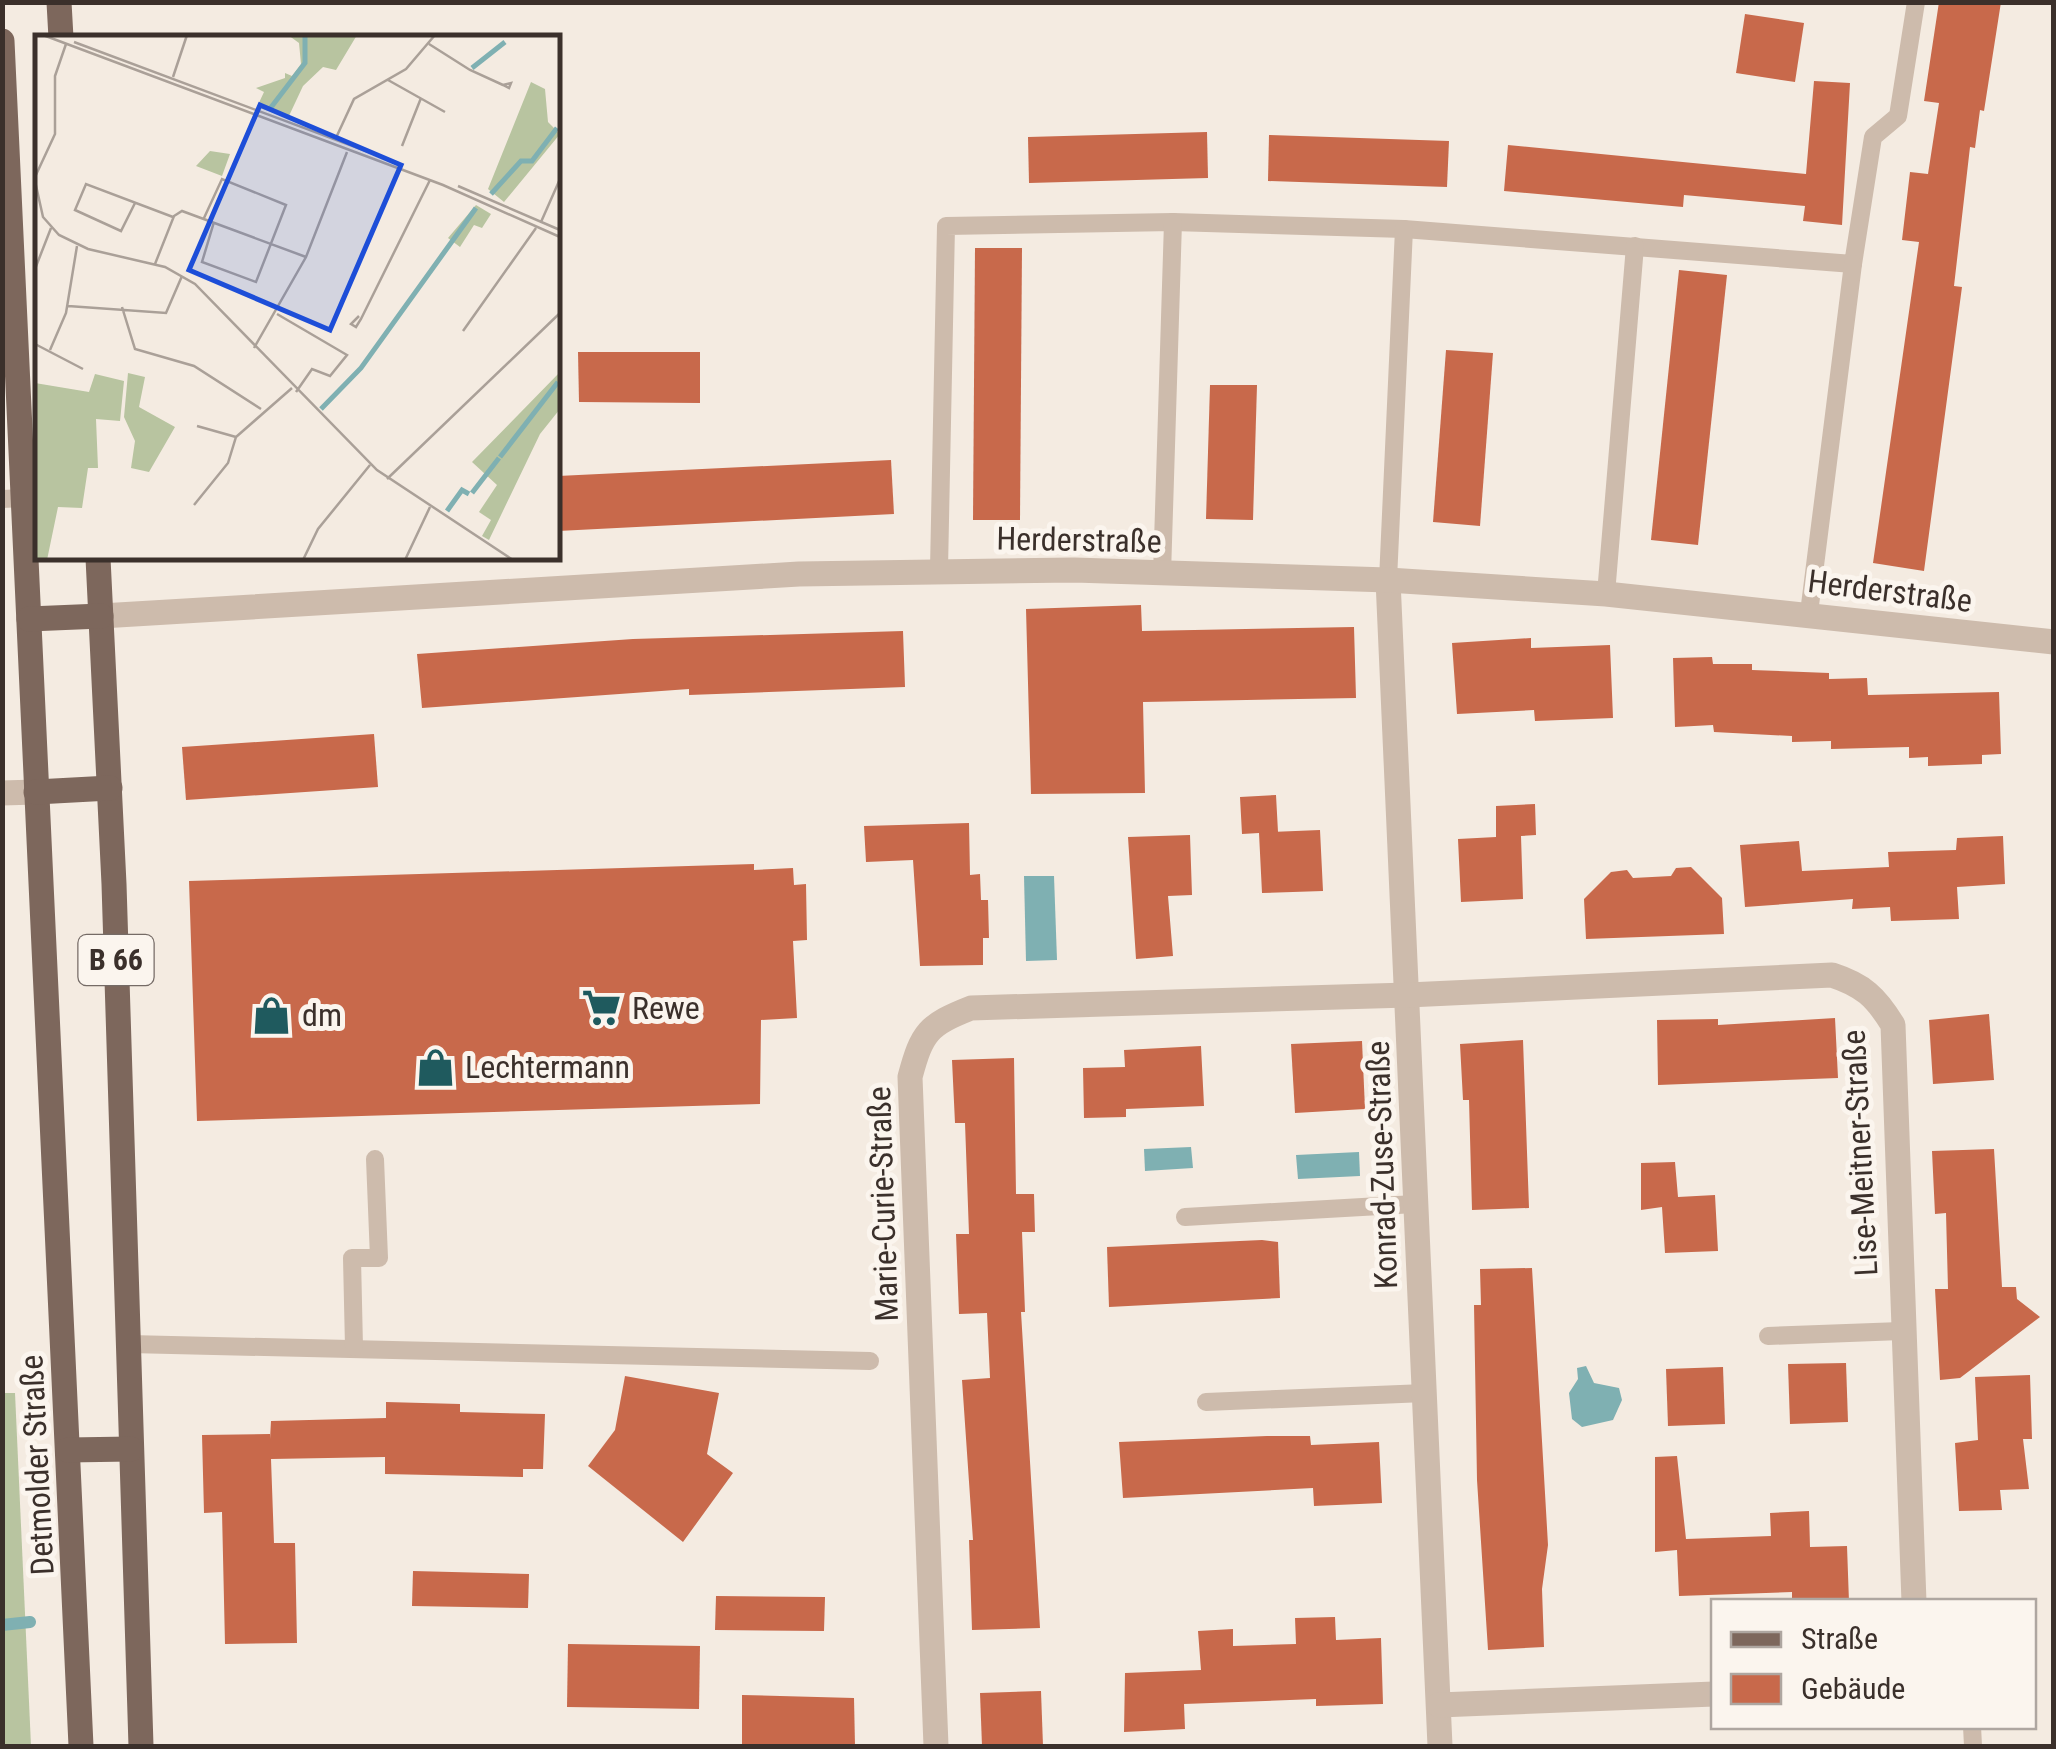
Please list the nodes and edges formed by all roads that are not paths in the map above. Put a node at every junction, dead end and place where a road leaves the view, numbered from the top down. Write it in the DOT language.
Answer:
graph roads {
  1 [pos="58,2"];
  2 [pos="1916,2"];
  3 [pos="61,35"];
  4 [pos="2,41"];
  5 [pos="1173,222"];
  6 [pos="1404,229"];
  7 [pos="1635,246"];
  8 [pos="1853,264"];
  9 [pos="13,498"];
  10 [pos="98,560"];
  11 [pos="938,569"];
  12 [pos="1162,574"];
  13 [pos="1388,580"];
  14 [pos="1606,594"];
  15 [pos="1809,614"];
  16 [pos="101,616"];
  17 [pos="28,619"];
  18 [pos="2054,642"];
  19 [pos="110,788"];
  20 [pos="36,792"];
  21 [pos="2,793"];
  22 [pos="1408,995"];
  23 [pos="376,1159"];
  24 [pos="1416,1204"];
  25 [pos="1184,1217"];
  26 [pos="1901,1331"];
  27 [pos="1768,1336"];
  28 [pos="129,1344"];
  29 [pos="354,1347"];
  30 [pos="870,1361"];
  31 [pos="1425,1393"];
  32 [pos="1206,1402"];
  33 [pos="131,1449"];
  34 [pos="68,1450"];
  35 [pos="1914,1599"];
  36 [pos="1711,1694"];
  37 [pos="1439,1705"];
  38 [pos="82,1746"];
  39 [pos="141,1746"];
  40 [pos="936,1746"];
  41 [pos="1440,1746"];
  1 -- 3 [label="main road"];
  2 -- 8 [label="lane"];
  4 -- 9 [label="main road, Detmolder Straße / B 66"];
  5 -- 6 [label="lane"];
  5 -- 11 [label="lane"];
  5 -- 12 [label="lane"];
  6 -- 7 [label="lane"];
  6 -- 13 [label="lane"];
  7 -- 8 [label="lane"];
  7 -- 14 [label="lane"];
  8 -- 15 [label="lane"];
  9 -- 17 [label="main road, Detmolder Straße / B 66"];
  10 -- 16 [label="main road, B 66"];
  11 -- 12 [label="street, Herderstraße"];
  11 -- 16 [label="street, Herderstraße"];
  12 -- 13 [label="street, Herderstraße"];
  13 -- 14 [label="street, Herderstraße"];
  13 -- 22 [label="street, Konrad-Zuse-Straße"];
  14 -- 15 [label="street, Herderstraße"];
  15 -- 18 [label="street, Herderstraße"];
  16 -- 17 [label="main road"];
  16 -- 19 [label="main road, B 66"];
  17 -- 20 [label="main road, Detmolder Straße / B 66"];
  19 -- 20 [label="main road"];
  19 -- 28 [label="main road, B 66"];
  20 -- 21 [label="street"];
  20 -- 34 [label="main road, Detmolder Straße / B 66"];
  22 -- 24 [label="street, Konrad-Zuse-Straße"];
  22 -- 26 [label="street, Lise-Meitner-Straße"];
  22 -- 40 [label="street, Marie-Curie-Straße"];
  23 -- 29 [label="lane"];
  24 -- 25 [label="lane"];
  24 -- 31 [label="street, Konrad-Zuse-Straße"];
  26 -- 27 [label="lane"];
  26 -- 35 [label="street, Lise-Meitner-Straße"];
  28 -- 29 [label="lane"];
  28 -- 33 [label="main road, B 66"];
  29 -- 30 [label="lane"];
  31 -- 32 [label="lane"];
  31 -- 37 [label="street, Konrad-Zuse-Straße"];
  33 -- 34 [label="main road"];
  33 -- 39 [label="main road, B 66"];
  34 -- 38 [label="main road, Detmolder Straße / B 66"];
  36 -- 37 [label="street"];
  37 -- 41 [label="street, Konrad-Zuse-Straße"];
}
